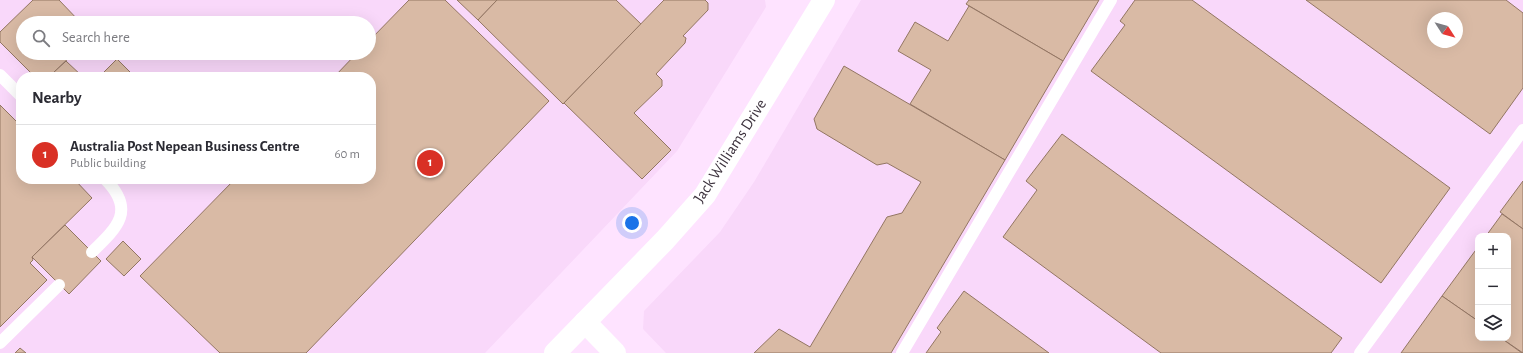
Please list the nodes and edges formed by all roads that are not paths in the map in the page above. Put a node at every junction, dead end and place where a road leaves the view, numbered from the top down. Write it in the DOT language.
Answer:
graph roads {
  1 [pos="1111,0"];
  2 [pos="820,2"];
  3 [pos="0,75"];
  4 [pos="16,91"];
  5 [pos="1523,130"];
  6 [pos="109,184"];
  7 [pos="92,252"];
  8 [pos="59,285"];
  9 [pos="585,322"];
  10 [pos="0,343"];
  11 [pos="555,353"];
  12 [pos="615,353"];
  13 [pos="902,353"];
  14 [pos="1360,353"];
  1 -- 13 [label="lane"];
  2 -- 9 [label="street, Jack Williams Drive"];
  3 -- 4 [label="lane"];
  5 -- 14 [label="lane"];
  6 -- 7 [label="lane"];
  8 -- 10 [label="lane"];
  9 -- 11 [label="street, Jack Williams Drive"];
  9 -- 12 [label="street"];
}
